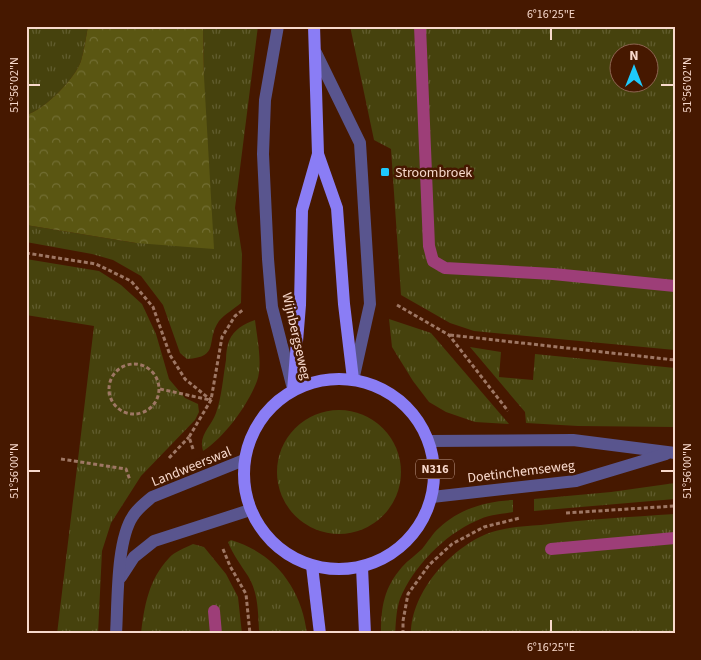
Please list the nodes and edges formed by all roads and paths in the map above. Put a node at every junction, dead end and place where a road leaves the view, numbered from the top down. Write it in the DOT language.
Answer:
graph roads {
  1 [pos="278,26"];
  2 [pos="314,26"];
  3 [pos="316,53"];
  4 [pos="318,154"];
  5 [pos="26,252"];
  6 [pos="449,335"];
  7 [pos="675,360"];
  8 [pos="353,379"];
  9 [pos="160,389"];
  10 [pos="293,390"];
  11 [pos="429,441"];
  12 [pos="673,453"];
  13 [pos="61,459"];
  14 [pos="244,460"];
  15 [pos="432,497"];
  16 [pos="140,506"];
  17 [pos="675,506"];
  18 [pos="250,510"];
  19 [pos="560,514"];
  20 [pos="523,517"];
  21 [pos="312,566"];
  22 [pos="362,567"];
  23 [pos="119,579"];
  24 [pos="116,634"];
  25 [pos="320,634"];
  26 [pos="365,634"];
  27 [pos="403,634"];
  1 -- 10 [label="street, Wijnbergseweg"];
  2 -- 3 [label="main road, Wijnbergseweg"];
  3 -- 4 [label="main road, Wijnbergseweg"];
  3 -- 8 [label="street, Wijnbergseweg"];
  4 -- 8 [label="main road, Wijnbergseweg"];
  4 -- 10 [label="main road, Wijnbergseweg"];
  5 -- 9 [label="path"];
  6 -- 7 [label="path"];
  8 -- 10 [label="main road, N316"];
  8 -- 11 [label="main road, N316"];
  9 -- 9 [label="path"];
  10 -- 14 [label="main road, N316"];
  11 -- 12 [label="street, Doetinchemseweg"];
  11 -- 15 [label="main road, N316"];
  12 -- 15 [label="street, Doetinchemseweg"];
  13 -- 16 [label="path"];
  14 -- 16 [label="street, Landweerswal"];
  14 -- 18 [label="main road, N316"];
  15 -- 22 [label="main road, N316"];
  16 -- 23 [label="street, Landweerswal"];
  17 -- 19 [label="path"];
  18 -- 21 [label="main road, N316"];
  18 -- 23 [label="street"];
  20 -- 27 [label="path"];
  21 -- 22 [label="main road, N316"];
  21 -- 25 [label="main road"];
  22 -- 26 [label="main road"];
  23 -- 24 [label="street, Landweerswal"];
}
